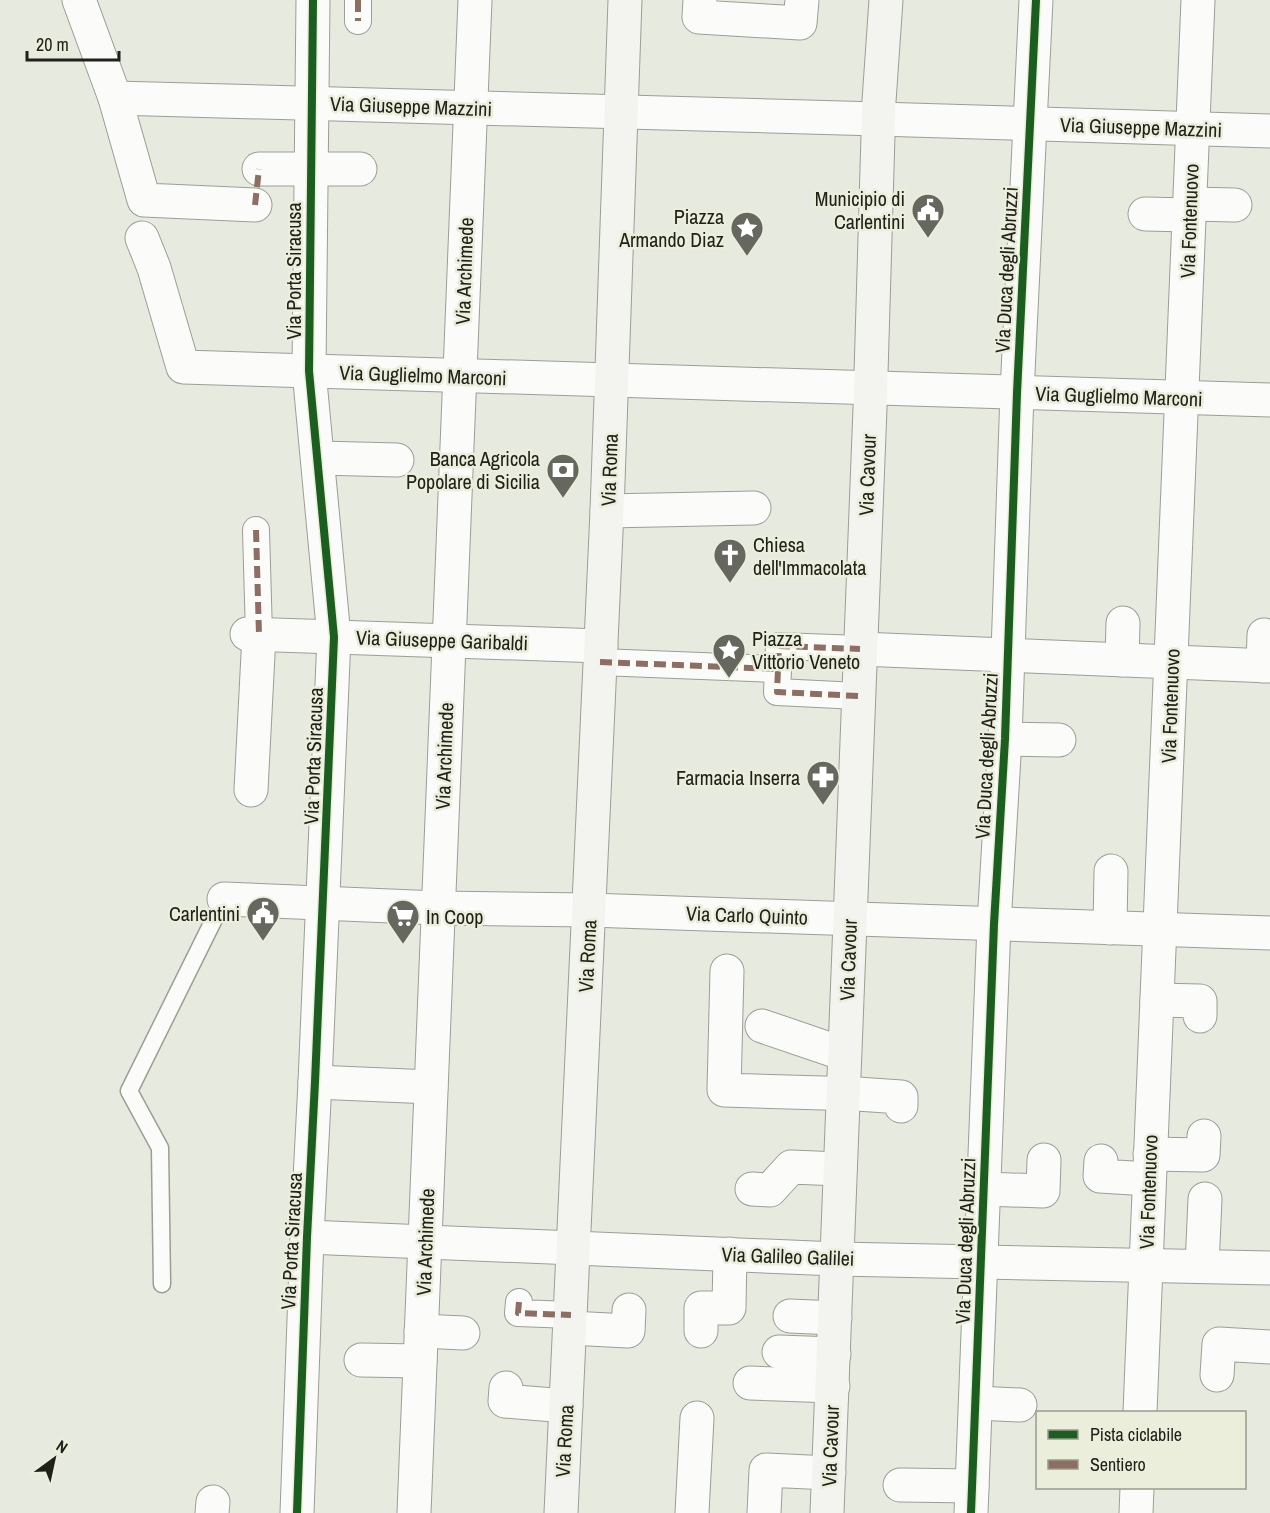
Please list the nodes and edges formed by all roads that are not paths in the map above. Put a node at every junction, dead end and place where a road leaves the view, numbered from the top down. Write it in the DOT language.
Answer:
graph roads {
  1 [pos="79,0"];
  2 [pos="313,0"];
  3 [pos="475,0"];
  4 [pos="625,0"];
  5 [pos="700,0"];
  6 [pos="802,0"];
  7 [pos="886,0"];
  8 [pos="1036,0"];
  9 [pos="1198,0"];
  10 [pos="115,98"];
  11 [pos="311,103"];
  12 [pos="614,105"];
  13 [pos="471,107"];
  14 [pos="887,114"];
  15 [pos="1029,123"];
  16 [pos="1193,129"];
  17 [pos="1270,131"];
  18 [pos="259,169"];
  19 [pos="360,170"];
  20 [pos="310,171"];
  21 [pos="255,205"];
  22 [pos="1235,205"];
  23 [pos="1189,210"];
  24 [pos="1145,214"];
  25 [pos="142,238"];
  26 [pos="309,371"];
  27 [pos="460,376"];
  28 [pos="605,386"];
  29 [pos="1017,393"];
  30 [pos="878,395"];
  31 [pos="1182,398"];
  32 [pos="1270,400"];
  33 [pos="318,458"];
  34 [pos="397,460"];
  35 [pos="754,508"];
  36 [pos="607,511"];
  37 [pos="256,530"];
  38 [pos="1124,622"];
  39 [pos="253,634"];
  40 [pos="334,637"];
  41 [pos="449,641"];
  42 [pos="860,649"];
  43 [pos="601,654"];
  44 [pos="1007,656"];
  45 [pos="1266,656"];
  46 [pos="1122,660"];
  47 [pos="1172,662"];
  48 [pos="778,669"];
  49 [pos="858,696"];
  50 [pos="1005,739"];
  51 [pos="1059,740"];
  52 [pos="251,790"];
  53 [pos="1111,871"];
  54 [pos="224,899"];
  55 [pos="323,903"];
  56 [pos="438,908"];
  57 [pos="589,910"];
  58 [pos="850,919"];
  59 [pos="994,924"];
  60 [pos="1110,928"];
  61 [pos="1160,930"];
  62 [pos="1270,933"];
  63 [pos="727,971"];
  64 [pos="1157,1000"];
  65 [pos="1200,1016"];
  66 [pos="762,1026"];
  67 [pos="844,1054"];
  68 [pos="315,1082"];
  69 [pos="431,1087"];
  70 [pos="843,1094"];
  71 [pos="901,1106"];
  72 [pos="1204,1136"];
  73 [pos="1044,1160"];
  74 [pos="1101,1161"];
  75 [pos="1150,1166"];
  76 [pos="840,1169"];
  77 [pos="752,1189"];
  78 [pos="984,1189"];
  79 [pos="1205,1199"];
  80 [pos="307,1237"];
  81 [pos="425,1242"];
  82 [pos="574,1246"];
  83 [pos="730,1254"];
  84 [pos="837,1259"];
  85 [pos="981,1263"];
  86 [pos="1145,1266"];
  87 [pos="1202,1266"];
  88 [pos="1270,1268"];
  89 [pos="162,1284"];
  90 [pos="519,1302"];
  91 [pos="629,1310"];
  92 [pos="790,1316"];
  93 [pos="835,1318"];
  94 [pos="571,1321"];
  95 [pos="701,1331"];
  96 [pos="463,1333"];
  97 [pos="420,1346"];
  98 [pos="1270,1347"];
  99 [pos="778,1352"];
  100 [pos="361,1360"];
  101 [pos="833,1370"];
  102 [pos="1218,1375"];
  103 [pos="750,1383"];
  104 [pos="506,1388"];
  105 [pos="976,1403"];
  106 [pos="1020,1405"];
  107 [pos="566,1406"];
  108 [pos="1140,1411"];
  109 [pos="697,1418"];
  110 [pos="829,1473"];
  111 [pos="900,1485"];
  112 [pos="1137,1489"];
  113 [pos="972,1500"];
  114 [pos="297,1513"];
  115 [pos="414,1513"];
  116 [pos="561,1513"];
  117 [pos="692,1513"];
  118 [pos="764,1513"];
  119 [pos="827,1513"];
  120 [pos="1136,1513"];
  1 -- 10 [label="street"];
  2 -- 11 [label="street, Via Porta Siracusa"];
  3 -- 13 [label="street, Via Archimede"];
  4 -- 12 [label="main road"];
  5 -- 6 [label="street"];
  7 -- 14 [label="main road"];
  8 -- 15 [label="street, Via Duca degli Abruzzi"];
  9 -- 16 [label="street, Via Fontenuovo"];
  10 -- 11 [label="street, Via Giuseppe Mazzini"];
  10 -- 21 [label="street"];
  11 -- 13 [label="street, Via Giuseppe Mazzini"];
  11 -- 20 [label="street, Via Porta Siracusa"];
  12 -- 13 [label="street, Via Giuseppe Mazzini"];
  12 -- 14 [label="street, Via Giuseppe Mazzini"];
  12 -- 28 [label="main road, Via Roma"];
  13 -- 27 [label="street, Via Archimede"];
  14 -- 15 [label="street, Via Giuseppe Mazzini"];
  14 -- 30 [label="main road, Via Cavour"];
  15 -- 16 [label="street, Via Giuseppe Mazzini"];
  15 -- 29 [label="street, Via Duca degli Abruzzi"];
  16 -- 17 [label="street, Via Giuseppe Mazzini"];
  16 -- 23 [label="street, Via Fontenuovo"];
  18 -- 20 [label="street"];
  18 -- 21 [label="street"];
  19 -- 20 [label="street"];
  20 -- 26 [label="street, Via Porta Siracusa"];
  22 -- 23 [label="street"];
  23 -- 24 [label="street"];
  23 -- 31 [label="street, Via Fontenuovo"];
  25 -- 26 [label="street, Via Guglielmo Marconi"];
  26 -- 27 [label="street, Via Guglielmo Marconi"];
  26 -- 33 [label="street, Via Porta Siracusa"];
  27 -- 28 [label="street, Via Guglielmo Marconi"];
  27 -- 41 [label="street, Via Archimede"];
  28 -- 30 [label="street, Via Guglielmo Marconi"];
  28 -- 36 [label="main road, Via Roma"];
  29 -- 30 [label="street, Via Guglielmo Marconi"];
  29 -- 31 [label="street, Via Guglielmo Marconi"];
  29 -- 44 [label="street, Via Duca degli Abruzzi"];
  30 -- 42 [label="main road, Via Cavour"];
  31 -- 32 [label="street, Via Guglielmo Marconi"];
  31 -- 47 [label="street, Via Fontenuovo"];
  33 -- 34 [label="street"];
  33 -- 40 [label="street, Via Porta Siracusa"];
  35 -- 36 [label="street"];
  36 -- 43 [label="main road, Via Roma"];
  37 -- 39 [label="street"];
  38 -- 46 [label="street"];
  39 -- 40 [label="street, Via Giuseppe Garibaldi"];
  39 -- 52 [label="street"];
  40 -- 41 [label="street, Via Giuseppe Garibaldi"];
  40 -- 55 [label="street, Via Porta Siracusa"];
  41 -- 43 [label="street, Via Giuseppe Garibaldi"];
  41 -- 56 [label="street, Via Archimede"];
  42 -- 44 [label="street"];
  42 -- 48 [label="street"];
  42 -- 49 [label="main road, Via Cavour"];
  43 -- 48 [label="street"];
  43 -- 57 [label="main road, Via Roma"];
  44 -- 46 [label="street"];
  44 -- 50 [label="street, Via Duca degli Abruzzi"];
  45 -- 47 [label="street"];
  46 -- 47 [label="street"];
  47 -- 61 [label="street, Via Fontenuovo"];
  48 -- 49 [label="street"];
  49 -- 58 [label="main road, Via Cavour"];
  50 -- 51 [label="street"];
  50 -- 59 [label="street, Via Duca degli Abruzzi"];
  53 -- 60 [label="street"];
  54 -- 55 [label="street, Via Carlo Quinto"];
  54 -- 89 [label="lane"];
  55 -- 56 [label="street, Via Carlo Quinto"];
  55 -- 68 [label="street, Via Porta Siracusa"];
  56 -- 57 [label="street, Via Carlo Quinto"];
  56 -- 69 [label="street, Via Archimede"];
  57 -- 58 [label="street, Via Carlo Quinto"];
  57 -- 82 [label="main road, Via Roma"];
  58 -- 59 [label="street, Via Carlo Quinto"];
  58 -- 67 [label="main road, Via Cavour"];
  59 -- 60 [label="street, Via Carlo Quinto"];
  59 -- 78 [label="street, Via Duca degli Abruzzi"];
  60 -- 61 [label="street, Via Carlo Quinto"];
  61 -- 62 [label="street, Via Carlo Quinto"];
  61 -- 64 [label="street, Via Fontenuovo"];
  63 -- 70 [label="street"];
  64 -- 65 [label="street"];
  64 -- 75 [label="street, Via Fontenuovo"];
  66 -- 67 [label="street"];
  67 -- 70 [label="main road, Via Cavour"];
  68 -- 69 [label="street"];
  68 -- 80 [label="street, Via Porta Siracusa"];
  69 -- 81 [label="street, Via Archimede"];
  70 -- 71 [label="street"];
  70 -- 76 [label="main road, Via Cavour"];
  72 -- 75 [label="street"];
  73 -- 78 [label="street"];
  74 -- 75 [label="street"];
  75 -- 86 [label="street, Via Fontenuovo"];
  76 -- 77 [label="street"];
  76 -- 84 [label="main road, Via Cavour"];
  78 -- 85 [label="street, Via Duca degli Abruzzi"];
  79 -- 87 [label="street"];
  80 -- 81 [label="street, Via Galileo Galilei"];
  80 -- 114 [label="street, Via Porta Siracusa"];
  81 -- 82 [label="street, Via Galileo Galilei"];
  81 -- 97 [label="street, Via Archimede"];
  82 -- 83 [label="street, Via Galileo Galilei"];
  82 -- 94 [label="main road, Via Roma"];
  83 -- 84 [label="street, Via Galileo Galilei"];
  83 -- 95 [label="street"];
  84 -- 85 [label="street, Via Galileo Galilei"];
  84 -- 93 [label="main road, Via Cavour"];
  85 -- 86 [label="street, Via Galileo Galilei"];
  85 -- 105 [label="street, Via Duca degli Abruzzi"];
  86 -- 87 [label="street, Via Galileo Galilei"];
  86 -- 108 [label="street, Via Fontenuovo"];
  87 -- 88 [label="street, Via Galileo Galilei"];
  90 -- 94 [label="street"];
  91 -- 94 [label="street"];
  92 -- 93 [label="street"];
  93 -- 101 [label="main road, Via Cavour"];
  94 -- 107 [label="main road, Via Roma"];
  96 -- 97 [label="street"];
  97 -- 100 [label="street"];
  97 -- 115 [label="street, Via Archimede"];
  98 -- 102 [label="street"];
  99 -- 101 [label="street"];
  101 -- 103 [label="street"];
  101 -- 110 [label="main road, Via Cavour"];
  104 -- 107 [label="street"];
  105 -- 106 [label="street"];
  105 -- 113 [label="street, Via Duca degli Abruzzi"];
  107 -- 116 [label="main road, Via Roma"];
  109 -- 117 [label="street"];
  110 -- 118 [label="street"];
  110 -- 119 [label="main road, Via Cavour"];
  111 -- 113 [label="street"];
  112 -- 120 [label="street"];
}
